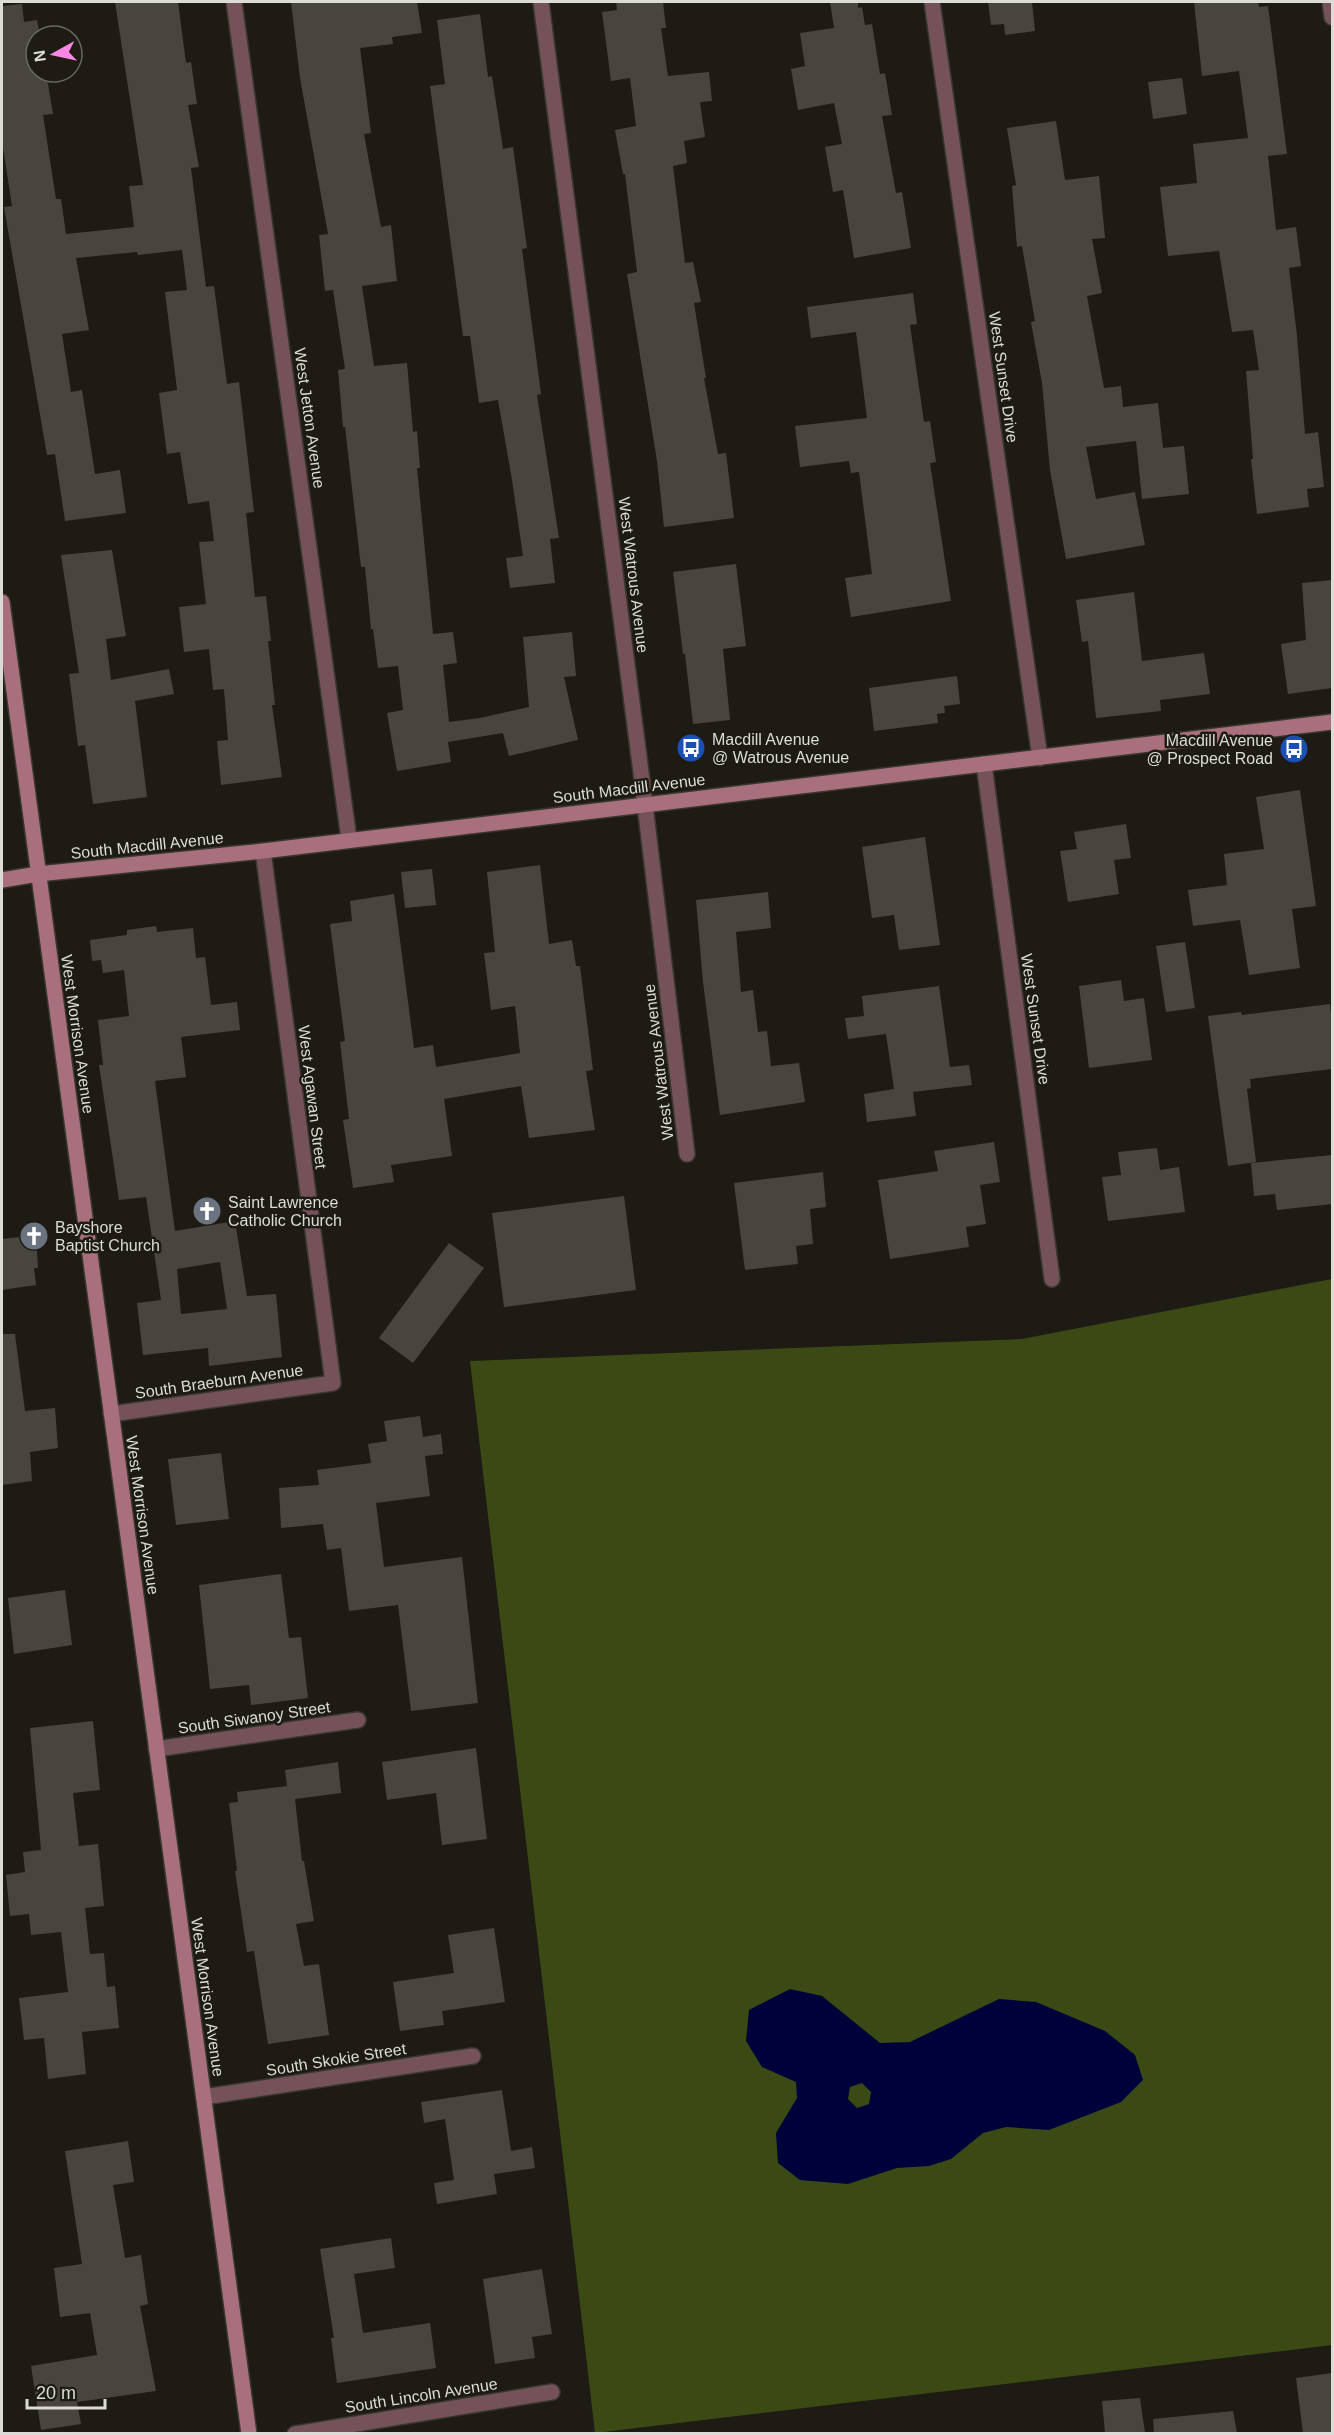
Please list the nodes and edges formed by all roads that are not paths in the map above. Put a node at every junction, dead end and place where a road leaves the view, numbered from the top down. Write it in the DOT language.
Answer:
graph roads {
  1 [pos="234,2"];
  2 [pos="541,2"];
  3 [pos="932,2"];
  4 [pos="1330,2"];
  5 [pos="1332,17"];
  6 [pos="2,602"];
  7 [pos="1332,722"];
  8 [pos="1040,758"];
  9 [pos="984,764"];
  10 [pos="645,805"];
  11 [pos="349,839"];
  12 [pos="263,851"];
  13 [pos="38,874"];
  14 [pos="2,880"];
  15 [pos="687,1154"];
  16 [pos="1052,1279"];
  17 [pos="333,1383"];
  18 [pos="111,1414"];
  19 [pos="358,1720"];
  20 [pos="156,1749"];
  21 [pos="473,2056"];
  22 [pos="204,2097"];
  23 [pos="552,2392"];
  24 [pos="249,2433"];
  25 [pos="295,2433"];
  1 -- 11 [label="street, West Jetton Avenue"];
  2 -- 10 [label="street, West Watrous Avenue"];
  3 -- 8 [label="street, West Sunset Drive"];
  4 -- 5 [label="street"];
  6 -- 13 [label="street, West Morrison Avenue"];
  7 -- 8 [label="street, South Macdill Avenue"];
  8 -- 9 [label="street, South Macdill Avenue"];
  9 -- 10 [label="street, South Macdill Avenue"];
  9 -- 16 [label="street, West Sunset Drive"];
  10 -- 11 [label="street, South Macdill Avenue"];
  10 -- 15 [label="street, West Watrous Avenue"];
  11 -- 12 [label="street, South Macdill Avenue"];
  12 -- 13 [label="street, South Macdill Avenue"];
  12 -- 17 [label="street, West Agawan Street"];
  13 -- 14 [label="street, South Macdill Avenue"];
  13 -- 18 [label="street, West Morrison Avenue"];
  17 -- 18 [label="street, South Braeburn Avenue"];
  18 -- 20 [label="street, West Morrison Avenue"];
  19 -- 20 [label="street, South Siwanoy Street"];
  20 -- 22 [label="street, West Morrison Avenue"];
  21 -- 22 [label="street, South Skokie Street"];
  22 -- 24 [label="street, West Morrison Avenue"];
  23 -- 25 [label="street, South Lincoln Avenue"];
}
